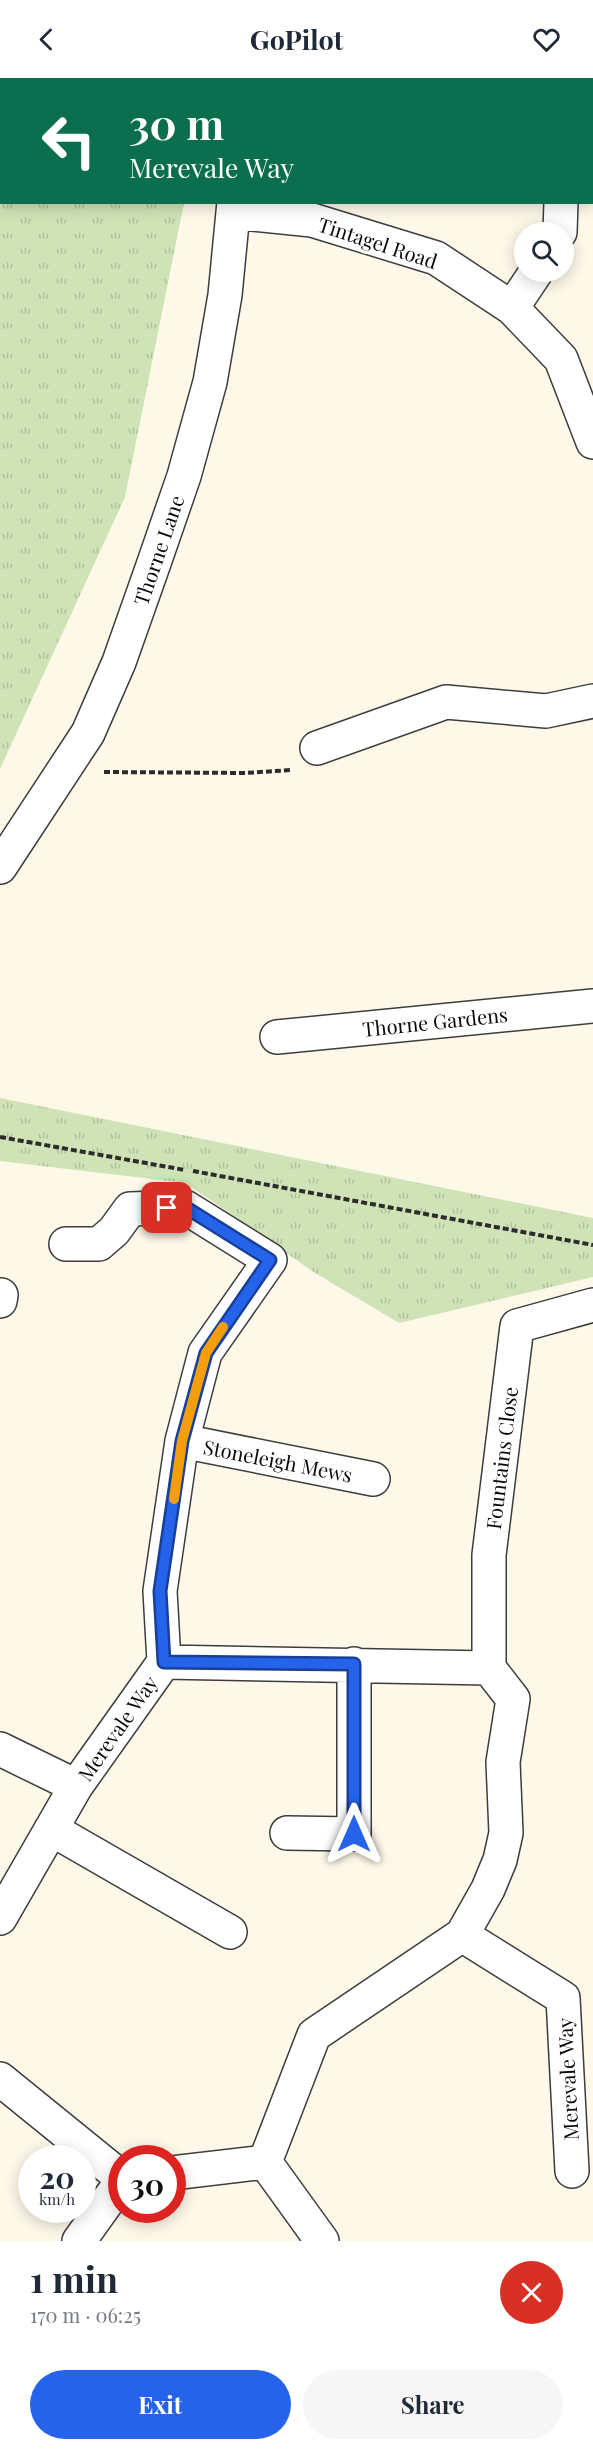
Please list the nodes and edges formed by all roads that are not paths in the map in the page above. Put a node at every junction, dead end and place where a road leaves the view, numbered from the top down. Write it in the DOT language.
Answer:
graph roads {
  1 [pos="561,204"];
  2 [pos="233,207"];
  3 [pos="560,222"];
  4 [pos="529,282"];
  5 [pos="512,308"];
  6 [pos="593,442"];
  7 [pos="593,701"];
  8 [pos="317,748"];
  9 [pos="0,867"];
  10 [pos="593,1006"];
  11 [pos="277,1037"];
  12 [pos="66,1244"];
  13 [pos="1,1295"];
  14 [pos="0,1301"];
  15 [pos="593,1305"];
  16 [pos="182,1441"];
  17 [pos="373,1479"];
  18 [pos="164,1662"];
  19 [pos="354,1664"];
  20 [pos="489,1668"];
  21 [pos="0,1749"];
  22 [pos="76,1786"];
  23 [pos="51,1829"];
  24 [pos="287,1833"];
  25 [pos="0,1918"];
  26 [pos="230,1932"];
  27 [pos="462,1935"];
  28 [pos="0,2079"];
  29 [pos="265,2162"];
  30 [pos="108,2168"];
  31 [pos="186,2171"];
  32 [pos="572,2171"];
  33 [pos="108,2199"];
  34 [pos="79,2241"];
  35 [pos="322,2241"];
  1 -- 3 [label="street"];
  2 -- 5 [label="street, Tintagel Road"];
  2 -- 9 [label="street, Thorne Lane"];
  4 -- 5 [label="street"];
  5 -- 6 [label="street, Tintagel Road"];
  7 -- 8 [label="street"];
  10 -- 11 [label="street, Thorne Gardens"];
  12 -- 16 [label="street, Stoneleigh Mews"];
  13 -- 14 [label="street"];
  15 -- 20 [label="street, Fountains Close"];
  16 -- 17 [label="street, Stoneleigh Mews"];
  16 -- 18 [label="street, Stoneleigh Mews"];
  18 -- 19 [label="street, Merevale Way"];
  18 -- 22 [label="street, Merevale Way"];
  19 -- 20 [label="street, Merevale Way"];
  19 -- 24 [label="street"];
  20 -- 27 [label="street"];
  21 -- 22 [label="street"];
  22 -- 23 [label="street, Merevale Way"];
  23 -- 25 [label="street, Merevale Way"];
  23 -- 26 [label="street"];
  27 -- 29 [label="street"];
  27 -- 32 [label="street, Merevale Way"];
  28 -- 30 [label="street"];
  29 -- 31 [label="street"];
  29 -- 35 [label="street"];
  33 -- 34 [label="street"];
}
